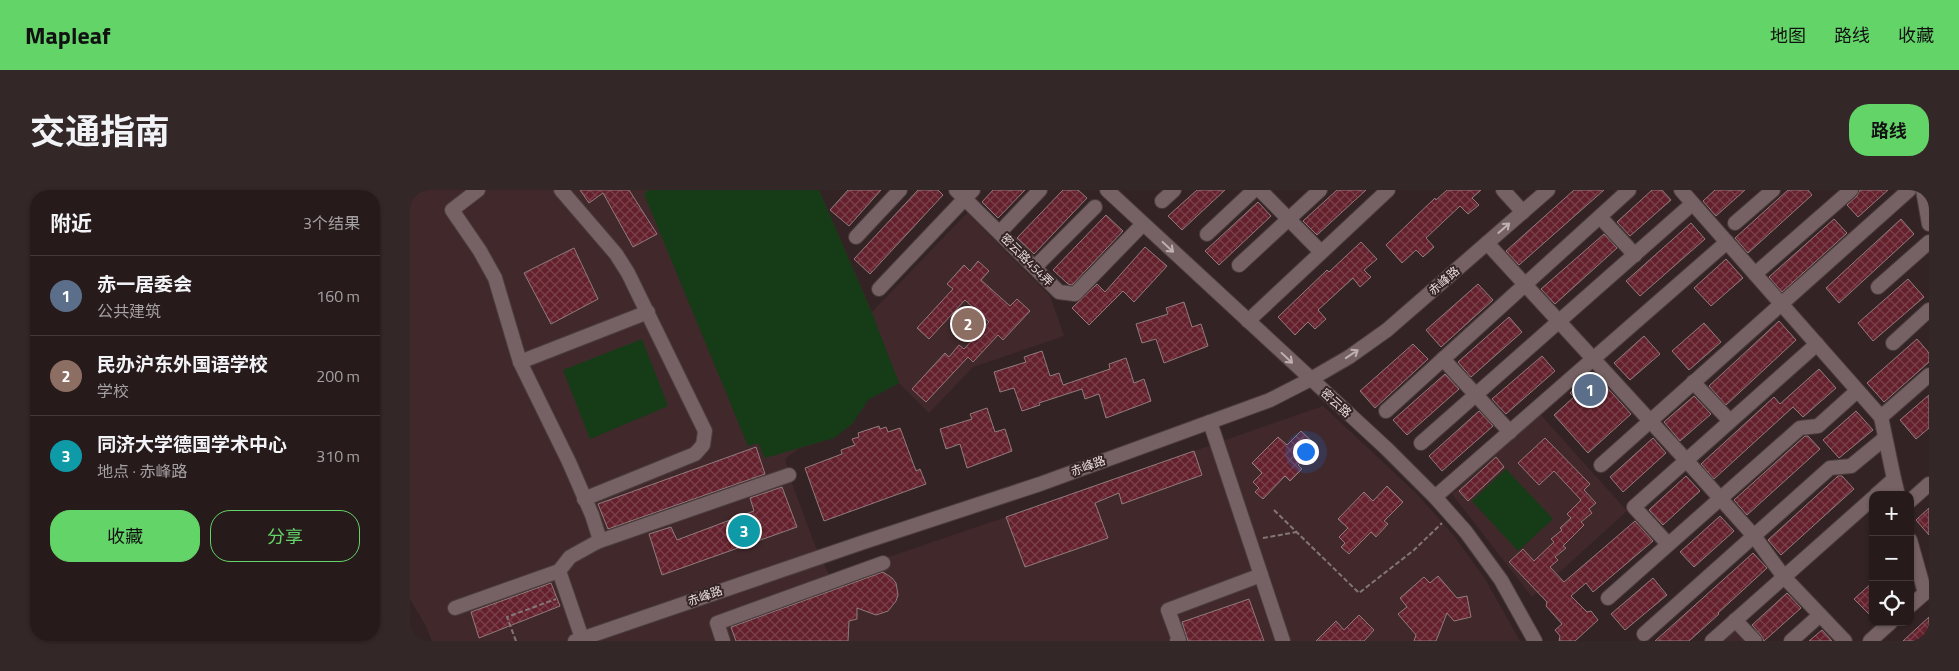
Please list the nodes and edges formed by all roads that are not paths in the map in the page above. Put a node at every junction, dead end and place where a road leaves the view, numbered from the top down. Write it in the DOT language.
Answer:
graph roads {
  1 [pos="478,190"];
  2 [pos="561,190"];
  3 [pos="900,190"];
  4 [pos="1040,190"];
  5 [pos="1107,190"];
  6 [pos="1174,190"];
  7 [pos="1254,190"];
  8 [pos="1260,190"];
  9 [pos="1320,190"];
  10 [pos="1503,190"];
  11 [pos="1548,190"];
  12 [pos="1629,190"];
  13 [pos="1681,190"];
  14 [pos="1773,190"];
  15 [pos="1851,190"];
  16 [pos="1909,190"];
  17 [pos="1923,190"];
  18 [pos="1384,191"];
  19 [pos="965,193"];
  20 [pos="1162,201"];
  21 [pos="1692,204"];
  22 [pos="1095,208"];
  23 [pos="1523,212"];
  24 [pos="1600,217"];
  25 [pos="1289,219"];
  26 [pos="1735,223"];
  27 [pos="1143,224"];
  28 [pos="1929,224"];
  29 [pos="1000,232"];
  30 [pos="1207,234"];
  31 [pos="856,236"];
  32 [pos="1727,242"];
  33 [pos="1929,242"];
  34 [pos="1487,243"];
  35 [pos="1321,252"];
  36 [pos="1635,255"];
  37 [pos="1239,266"];
  38 [pos="1035,267"];
  39 [pos="1755,274"];
  40 [pos="1525,286"];
  41 [pos="1878,287"];
  42 [pos="879,289"];
  43 [pos="1781,303"];
  44 [pos="1929,310"];
  45 [pos="648,312"];
  46 [pos="1248,321"];
  47 [pos="1559,322"];
  48 [pos="1893,343"];
  49 [pos="1817,344"];
  50 [pos="1443,359"];
  51 [pos="1593,360"];
  52 [pos="520,362"];
  53 [pos="1929,375"];
  54 [pos="1311,379"];
  55 [pos="1693,382"];
  56 [pos="1857,391"];
  57 [pos="1476,395"];
  58 [pos="1386,411"];
  59 [pos="1881,418"];
  60 [pos="1650,421"];
  61 [pos="1730,421"];
  62 [pos="1210,422"];
  63 [pos="1510,432"];
  64 [pos="1885,438"];
  65 [pos="1420,443"];
  66 [pos="1686,460"];
  67 [pos="1601,465"];
  68 [pos="789,475"];
  69 [pos="1894,479"];
  70 [pos="1929,484"];
  71 [pos="1880,491"];
  72 [pos="1897,491"];
  73 [pos="1435,497"];
  74 [pos="1914,497"];
  75 [pos="1720,498"];
  76 [pos="584,499"];
  77 [pos="1869,502"];
  78 [pos="1754,536"];
  79 [pos="597,542"];
  80 [pos="1668,544"];
  81 [pos="1914,552"];
  82 [pos="883,564"];
  83 [pos="559,571"];
  84 [pos="1261,575"];
  85 [pos="1784,577"];
  86 [pos="1927,592"];
  87 [pos="1608,598"];
  88 [pos="1914,603"];
  89 [pos="455,608"];
  90 [pos="1820,615"];
  91 [pos="1735,620"];
  92 [pos="1887,626"];
  93 [pos="1644,634"];
  94 [pos="580,640"];
  95 [pos="723,641"];
  96 [pos="1178,641"];
  97 [pos="1284,641"];
  98 [pos="1535,641"];
  99 [pos="1712,641"];
  100 [pos="1755,641"];
  101 [pos="1791,641"];
  102 [pos="1845,641"];
  103 [pos="1870,641"];
  1 -- 52 [label="street"];
  2 -- 45 [label="street"];
  3 -- 31 [label="street"];
  4 -- 29 [label="street"];
  5 -- 27 [label="street, 密云路"];
  6 -- 20 [label="street"];
  7 -- 30 [label="street"];
  8 -- 25 [label="street"];
  9 -- 25 [label="street"];
  10 -- 23 [label="street"];
  11 -- 23 [label="street, 赤峰路"];
  12 -- 24 [label="street"];
  13 -- 21 [label="street"];
  14 -- 26 [label="street"];
  15 -- 39 [label="street"];
  16 -- 43 [label="street"];
  17 -- 28 [label="street"];
  18 -- 35 [label="street"];
  19 -- 29 [label="street, 密云路454弄"];
  19 -- 42 [label="street"];
  21 -- 32 [label="street"];
  21 -- 36 [label="street"];
  22 -- 38 [label="street"];
  34 -- 23 [label="street, 赤峰路, one-way"];
  24 -- 36 [label="street"];
  24 -- 40 [label="street"];
  25 -- 35 [label="street"];
  25 -- 37 [label="street"];
  27 -- 38 [label="street, 密云路454弄"];
  27 -- 46 [label="street, 密云路, one-way"];
  29 -- 38 [label="street, 密云路454弄"];
  32 -- 39 [label="street"];
  32 -- 51 [label="street"];
  33 -- 41 [label="street"];
  34 -- 40 [label="street"];
  54 -- 34 [label="street, 赤峰路, one-way"];
  35 -- 46 [label="street"];
  36 -- 47 [label="street"];
  39 -- 43 [label="street"];
  40 -- 47 [label="street"];
  40 -- 50 [label="street"];
  43 -- 49 [label="street"];
  43 -- 55 [label="street"];
  44 -- 48 [label="street"];
  45 -- 52 [label="street"];
  45 -- 76 [label="street"];
  46 -- 54 [label="street, 密云路, one-way"];
  47 -- 51 [label="street"];
  47 -- 57 [label="street"];
  49 -- 56 [label="street"];
  49 -- 61 [label="street"];
  50 -- 57 [label="street"];
  50 -- 58 [label="street"];
  51 -- 60 [label="street"];
  51 -- 63 [label="street"];
  52 -- 76 [label="street"];
  53 -- 59 [label="street"];
  54 -- 62 [label="street, 赤峰路"];
  54 -- 73 [label="street, 密云路"];
  55 -- 60 [label="street"];
  55 -- 61 [label="street"];
  56 -- 59 [label="street"];
  56 -- 75 [label="street"];
  57 -- 63 [label="street"];
  57 -- 65 [label="street"];
  59 -- 64 [label="street"];
  60 -- 66 [label="street"];
  60 -- 67 [label="street"];
  61 -- 66 [label="street"];
  62 -- 84 [label="street"];
  62 -- 94 [label="street, 赤峰路"];
  63 -- 73 [label="street"];
  64 -- 69 [label="street"];
  64 -- 78 [label="street"];
  66 -- 75 [label="street"];
  66 -- 80 [label="street"];
  68 -- 79 [label="street"];
  69 -- 71 [label="street"];
  69 -- 72 [label="street"];
  70 -- 74 [label="street"];
  73 -- 98 [label="street, 密云路"];
  75 -- 78 [label="street"];
  75 -- 80 [label="street"];
  76 -- 79 [label="street"];
  77 -- 85 [label="street"];
  78 -- 85 [label="street"];
  78 -- 93 [label="street"];
  79 -- 83 [label="street"];
  80 -- 87 [label="street"];
  81 -- 86 [label="street"];
  82 -- 95 [label="street"];
  83 -- 89 [label="street"];
  83 -- 94 [label="street"];
  84 -- 96 [label="street"];
  84 -- 97 [label="street"];
  85 -- 90 [label="street"];
  85 -- 91 [label="street"];
  86 -- 88 [label="street"];
  90 -- 101 [label="street"];
  90 -- 102 [label="street"];
  91 -- 99 [label="street"];
  91 -- 100 [label="street"];
  92 -- 103 [label="street"];
}
